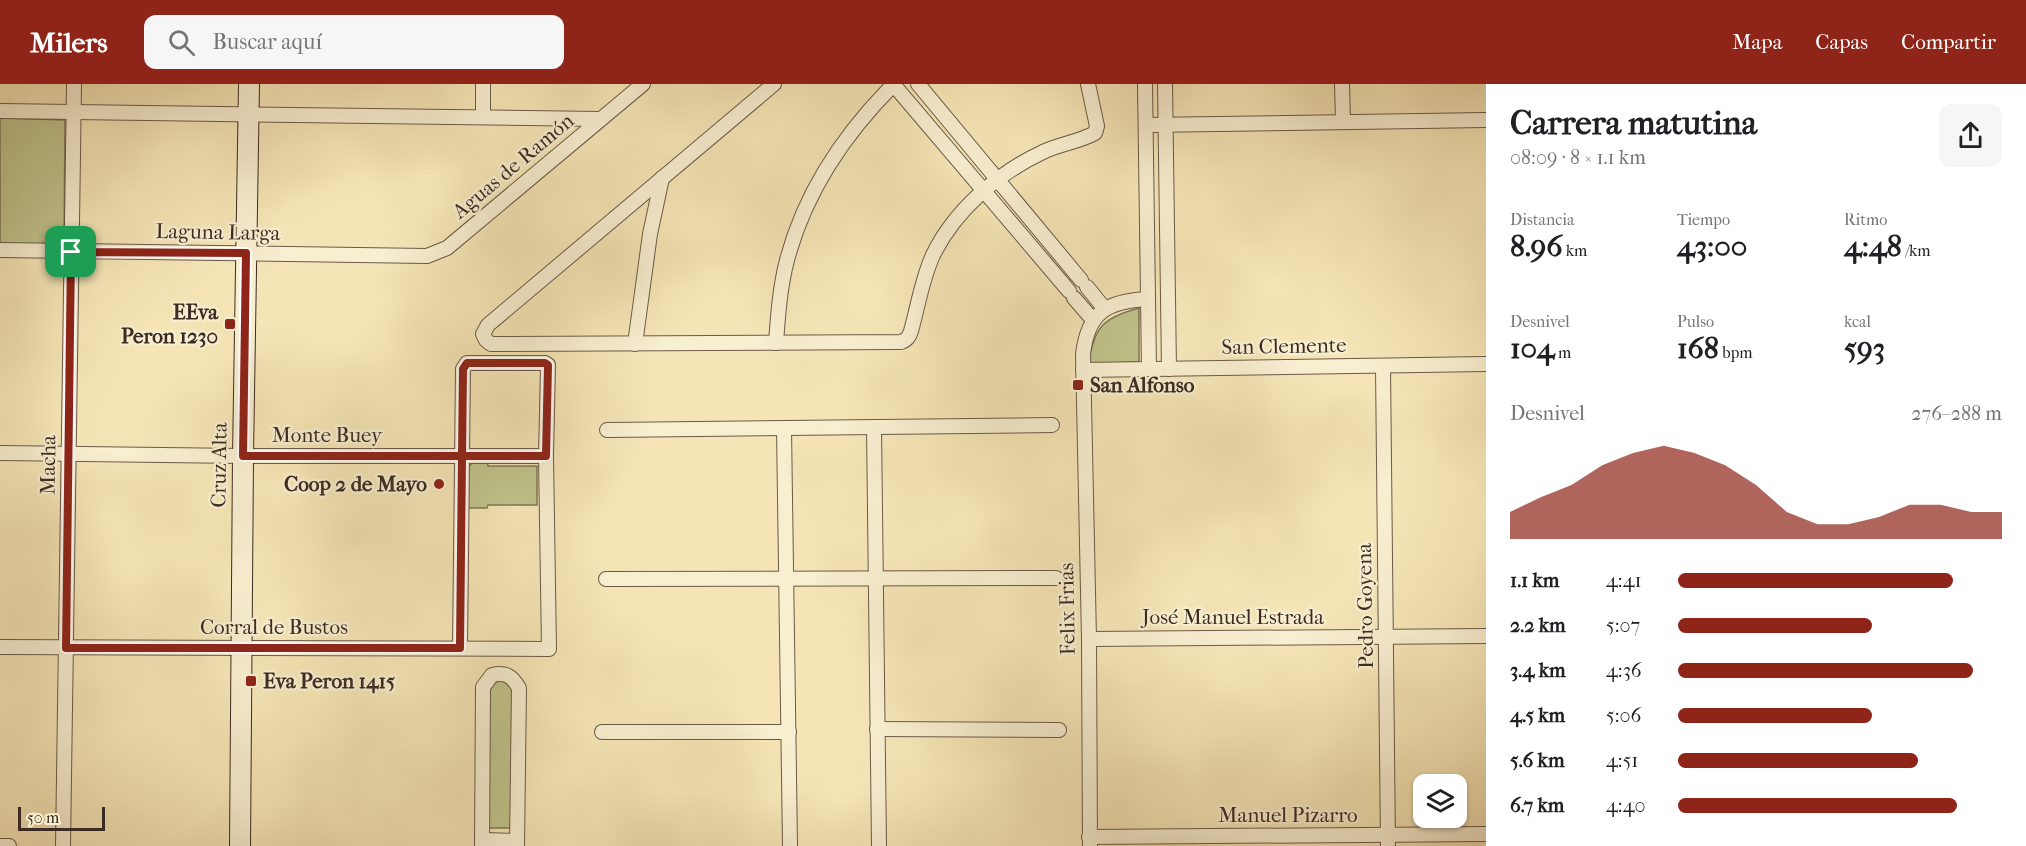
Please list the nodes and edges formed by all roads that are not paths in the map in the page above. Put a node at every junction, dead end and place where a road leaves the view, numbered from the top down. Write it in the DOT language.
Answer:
graph roads {
  1 [pos="74,84"];
  2 [pos="249,84"];
  3 [pos="483,84"];
  4 [pos="643,84"];
  5 [pos="774,84"];
  6 [pos="893,84"];
  7 [pos="918,84"];
  8 [pos="1088,84"];
  9 [pos="1145,84"];
  10 [pos="1165,84"];
  11 [pos="1342,84"];
  12 [pos="0,111"];
  13 [pos="73,111"];
  14 [pos="248,114"];
  15 [pos="483,117"];
  16 [pos="601,119"];
  17 [pos="1486,120"];
  18 [pos="1343,121"];
  19 [pos="1166,124"];
  20 [pos="1146,125"];
  21 [pos="662,178"];
  22 [pos="997,179"];
  23 [pos="984,191"];
  24 [pos="0,250"];
  25 [pos="71,252"];
  26 [pos="246,253"];
  27 [pos="435,254"];
  28 [pos="1148,299"];
  29 [pos="1104,308"];
  30 [pos="1093,320"];
  31 [pos="776,343"];
  32 [pos="635,344"];
  33 [pos="1486,364"];
  34 [pos="1383,366"];
  35 [pos="1149,369"];
  36 [pos="1169,369"];
  37 [pos="1083,370"];
  38 [pos="1052,425"];
  39 [pos="874,427"];
  40 [pos="784,428"];
  41 [pos="607,430"];
  42 [pos="0,453"];
  43 [pos="69,455"];
  44 [pos="243,456"];
  45 [pos="462,456"];
  46 [pos="546,456"];
  47 [pos="1056,578"];
  48 [pos="606,579"];
  49 [pos="786,579"];
  50 [pos="874,579"];
  51 [pos="1486,636"];
  52 [pos="1386,637"];
  53 [pos="1089,639"];
  54 [pos="0,646"];
  55 [pos="66,648"];
  56 [pos="460,648"];
  57 [pos="242,649"];
  58 [pos="877,729"];
  59 [pos="1059,730"];
  60 [pos="602,732"];
  61 [pos="789,732"];
  62 [pos="1486,834"];
  63 [pos="1388,841"];
  64 [pos="1090,842"];
  65 [pos="482,843"];
  66 [pos="517,843"];
  67 [pos="0,846"];
  68 [pos="9,846"];
  69 [pos="63,846"];
  70 [pos="240,846"];
  71 [pos="790,846"];
  72 [pos="879,846"];
  1 -- 13 [label="street, Macha"];
  2 -- 14 [label="main road, Cruz Alta"];
  3 -- 15 [label="street"];
  4 -- 16 [label="street, Aguas de Ramón"];
  5 -- 21 [label="street"];
  6 -- 23 [label="street"];
  6 -- 31 [label="street"];
  7 -- 22 [label="street"];
  8 -- 22 [label="street"];
  9 -- 20 [label="street"];
  10 -- 19 [label="street"];
  11 -- 18 [label="street"];
  12 -- 13 [label="street"];
  13 -- 14 [label="street"];
  13 -- 25 [label="street, Macha"];
  14 -- 15 [label="street"];
  14 -- 26 [label="main road, Cruz Alta"];
  15 -- 16 [label="street"];
  16 -- 27 [label="street, Aguas de Ramón"];
  17 -- 18 [label="street"];
  18 -- 19 [label="street"];
  19 -- 20 [label="street"];
  19 -- 36 [label="street"];
  20 -- 28 [label="street"];
  21 -- 32 [label="street"];
  21 -- 32 [label="street"];
  22 -- 23 [label="street"];
  22 -- 29 [label="street"];
  23 -- 30 [label="street"];
  23 -- 31 [label="street"];
  24 -- 25 [label="street, Laguna Larga"];
  25 -- 26 [label="street, Laguna Larga"];
  25 -- 43 [label="street, Macha"];
  26 -- 27 [label="street, Laguna Larga"];
  26 -- 44 [label="main road, Cruz Alta"];
  28 -- 29 [label="street"];
  28 -- 35 [label="street"];
  29 -- 30 [label="street"];
  30 -- 37 [label="street, Felix Frias"];
  31 -- 32 [label="street"];
  33 -- 34 [label="street, San Clemente"];
  34 -- 36 [label="street, San Clemente"];
  34 -- 52 [label="street, Pedro Goyena"];
  35 -- 36 [label="street, San Clemente"];
  35 -- 37 [label="street, San Clemente"];
  37 -- 53 [label="street, Felix Frias"];
  38 -- 39 [label="street"];
  39 -- 40 [label="street"];
  39 -- 50 [label="street"];
  40 -- 41 [label="street"];
  40 -- 49 [label="street"];
  42 -- 43 [label="street, Monte Buey"];
  43 -- 44 [label="street, Monte Buey"];
  43 -- 55 [label="street, Macha"];
  44 -- 45 [label="street, Monte Buey"];
  44 -- 57 [label="main road, Cruz Alta"];
  45 -- 46 [label="street, Monte Buey"];
  45 -- 46 [label="street"];
  45 -- 56 [label="street"];
  46 -- 56 [label="street, Corral de Bustos"];
  47 -- 50 [label="street"];
  48 -- 49 [label="street"];
  49 -- 50 [label="street"];
  49 -- 61 [label="street"];
  50 -- 58 [label="street"];
  51 -- 52 [label="street, José Manuel Estrada"];
  52 -- 53 [label="street, José Manuel Estrada"];
  52 -- 63 [label="street, Pedro Goyena"];
  53 -- 64 [label="street, Felix Frias"];
  54 -- 55 [label="street, Corral de Bustos"];
  55 -- 57 [label="street, Corral de Bustos"];
  55 -- 69 [label="street, Macha"];
  56 -- 57 [label="street, Corral de Bustos"];
  57 -- 70 [label="main road, Cruz Alta"];
  58 -- 59 [label="street"];
  58 -- 72 [label="street"];
  60 -- 61 [label="street"];
  61 -- 71 [label="street"];
  62 -- 63 [label="street, Manuel Pizarro"];
  63 -- 64 [label="street, Manuel Pizarro"];
  65 -- 66 [label="street"];
  65 -- 66 [label="street"];
  67 -- 68 [label="street"];
}
